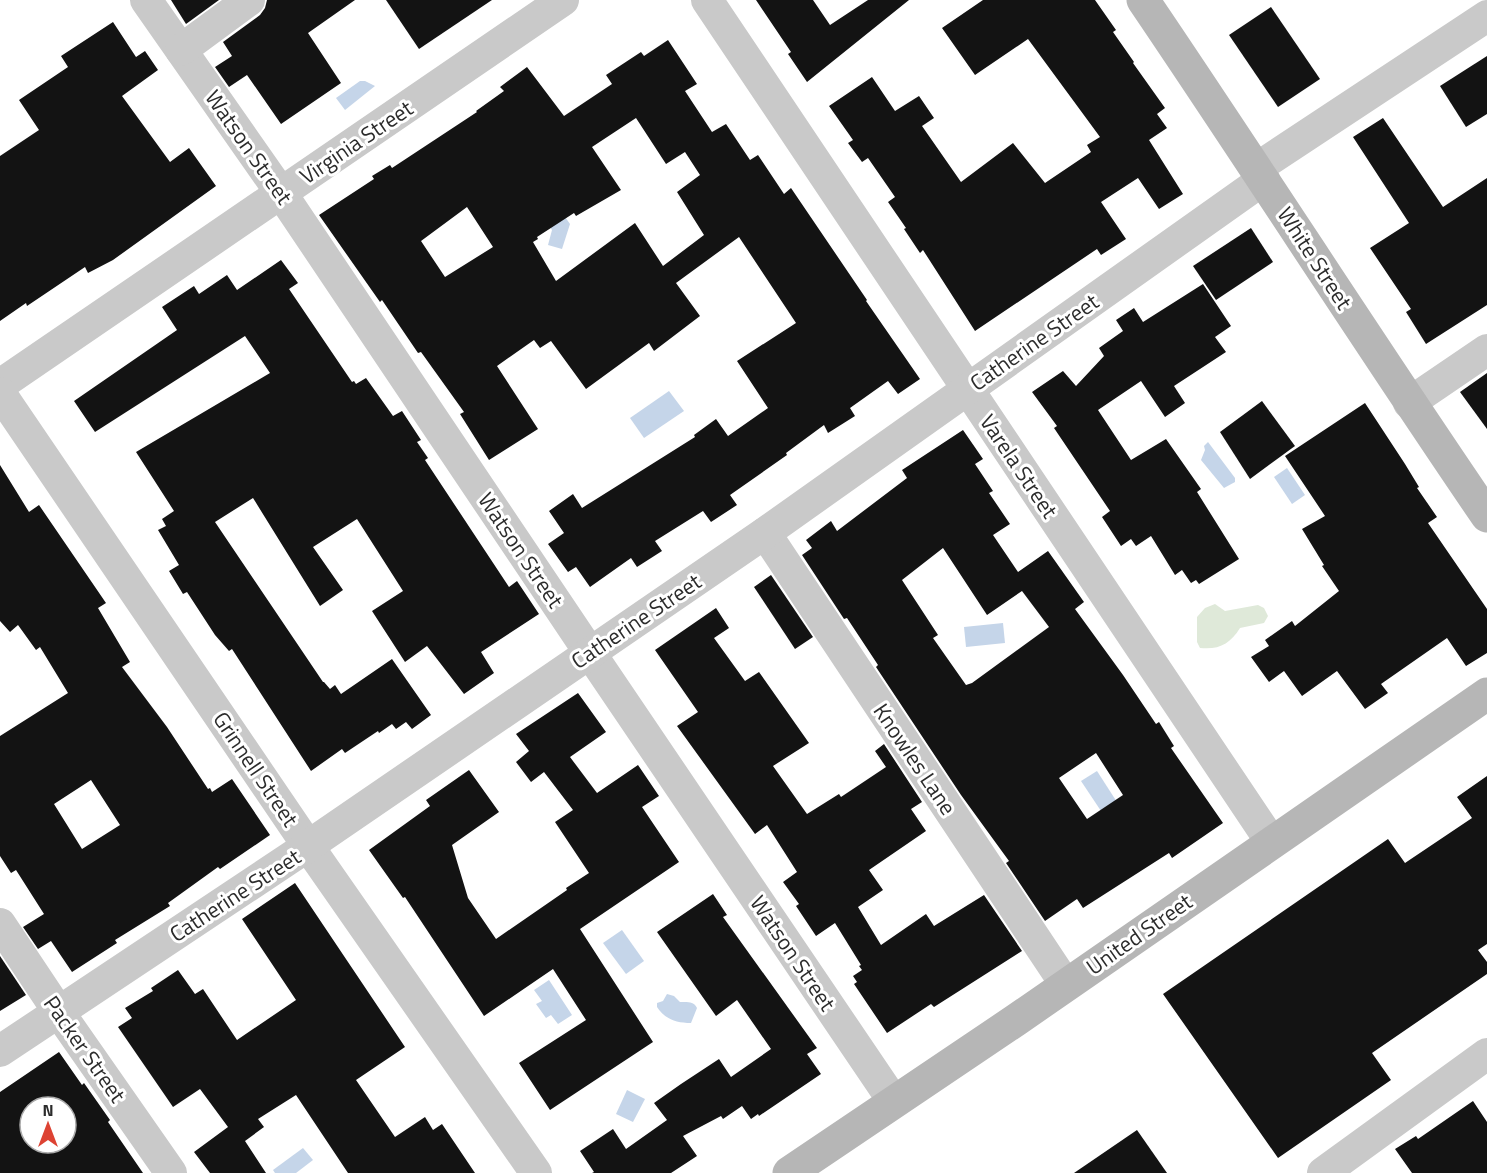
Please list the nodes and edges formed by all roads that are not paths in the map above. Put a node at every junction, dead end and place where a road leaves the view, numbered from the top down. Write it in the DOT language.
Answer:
graph roads {
  1 [pos="146,0"];
  2 [pos="249,0"];
  3 [pos="563,0"];
  4 [pos="707,0"];
  5 [pos="1143,0"];
  6 [pos="1487,16"];
  7 [pos="181,50"];
  8 [pos="1260,174"];
  9 [pos="281,193"];
  10 [pos="1487,350"];
  11 [pos="0,385"];
  12 [pos="967,389"];
  13 [pos="0,393"];
  14 [pos="1409,403"];
  15 [pos="1487,516"];
  16 [pos="765,533"];
  17 [pos="590,653"];
  18 [pos="1487,694"];
  19 [pos="1272,843"];
  20 [pos="308,846"];
  21 [pos="0,924"];
  22 [pos="1066,985"];
  23 [pos="58,1011"];
  24 [pos="0,1050"];
  25 [pos="1487,1054"];
  26 [pos="894,1102"];
  27 [pos="171,1173"];
  28 [pos="536,1173"];
  29 [pos="789,1173"];
  30 [pos="1323,1173"];
  1 -- 7 [label="street, Watson Street"];
  2 -- 7 [label="street"];
  3 -- 9 [label="street, Virginia Street"];
  4 -- 12 [label="street, Varela Street"];
  5 -- 8 [label="street, White Street"];
  6 -- 8 [label="street, Catherine Street"];
  7 -- 9 [label="street, Watson Street"];
  8 -- 12 [label="street, Catherine Street"];
  8 -- 14 [label="street, White Street"];
  9 -- 11 [label="street, Virginia Street"];
  9 -- 17 [label="street, Watson Street"];
  10 -- 14 [label="street"];
  12 -- 16 [label="street, Catherine Street"];
  12 -- 19 [label="street, Varela Street"];
  13 -- 20 [label="street, Grinnell Street"];
  14 -- 15 [label="street, White Street"];
  16 -- 17 [label="street, Catherine Street"];
  16 -- 22 [label="street, Knowles Lane"];
  17 -- 20 [label="street, Catherine Street"];
  17 -- 26 [label="street, Watson Street"];
  18 -- 19 [label="street, United Street"];
  19 -- 22 [label="street, United Street"];
  20 -- 23 [label="street, Catherine Street"];
  20 -- 28 [label="street, Grinnell Street"];
  21 -- 23 [label="street, Packer Street"];
  22 -- 26 [label="street, United Street"];
  23 -- 24 [label="street, Catherine Street"];
  23 -- 27 [label="street, Packer Street"];
  25 -- 30 [label="street"];
  26 -- 29 [label="street, United Street"];
}
